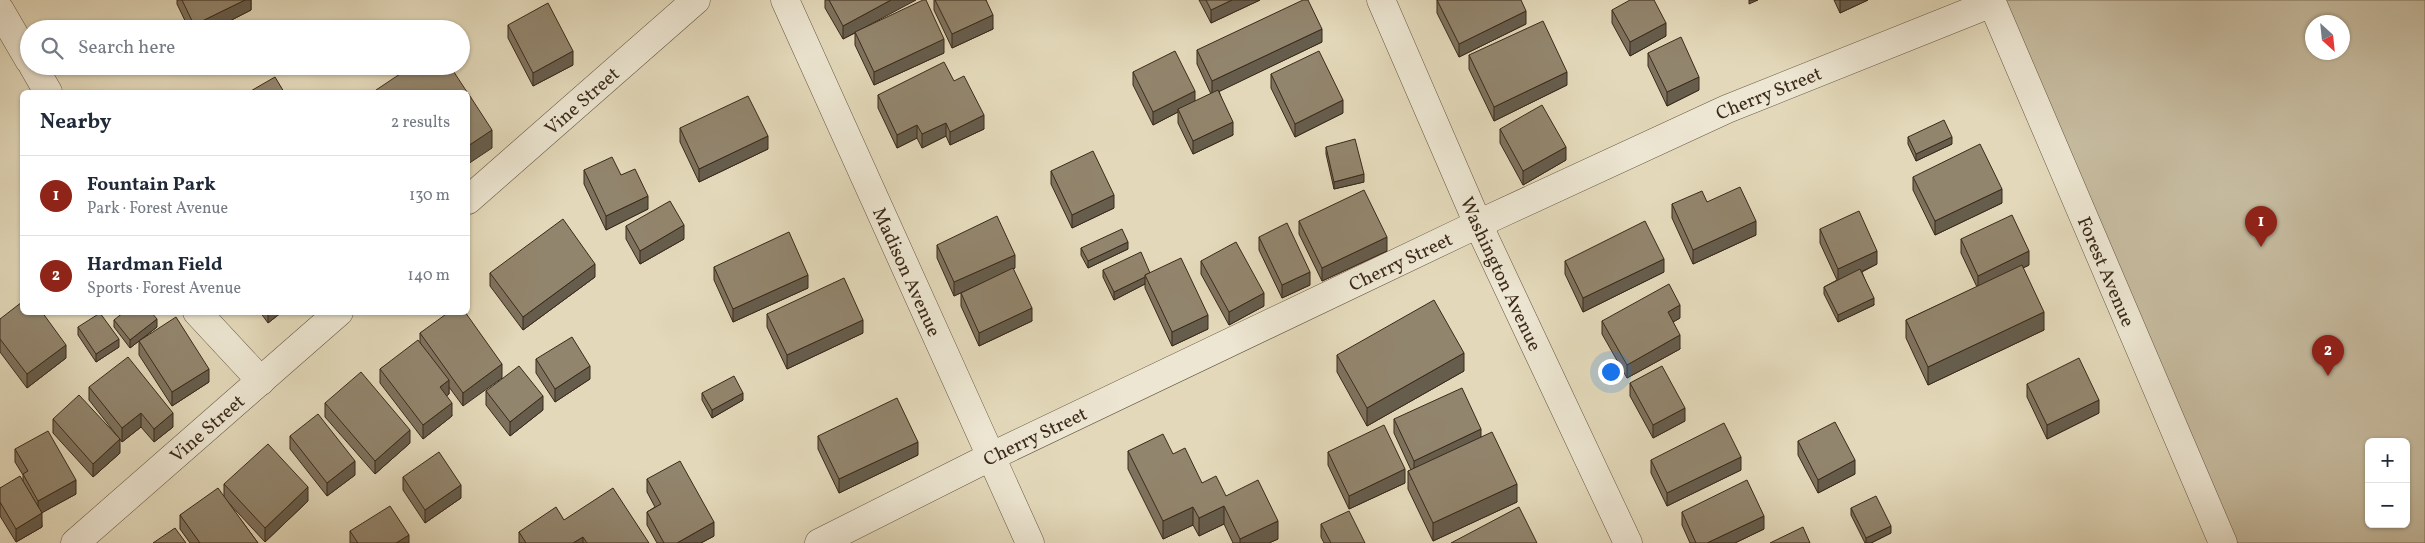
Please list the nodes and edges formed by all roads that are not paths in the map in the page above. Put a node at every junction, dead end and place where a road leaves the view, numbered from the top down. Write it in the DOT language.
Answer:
graph roads {
  1 [pos="696,0"];
  2 [pos="785,0"];
  3 [pos="1381,0"];
  4 [pos="1991,2"];
  5 [pos="0,10"];
  6 [pos="20,44"];
  7 [pos="38,75"];
  8 [pos="47,90"];
  9 [pos="470,198"];
  10 [pos="1478,224"];
  11 [pos="200,315"];
  12 [pos="336,315"];
  13 [pos="261,381"];
  14 [pos="990,457"];
  15 [pos="75,543"];
  16 [pos="818,543"];
  17 [pos="1030,543"];
  18 [pos="1628,543"];
  19 [pos="2223,543"];
  1 -- 9 [label="street, Vine Street"];
  2 -- 14 [label="street, Madison Avenue"];
  3 -- 10 [label="street, Washington Avenue"];
  4 -- 10 [label="street, Cherry Street"];
  4 -- 19 [label="street, Forest Avenue"];
  5 -- 6 [label="street"];
  7 -- 8 [label="street"];
  10 -- 14 [label="street, Cherry Street"];
  10 -- 18 [label="street, Washington Avenue"];
  11 -- 13 [label="street"];
  12 -- 13 [label="street, Vine Street"];
  13 -- 15 [label="street, Vine Street"];
  14 -- 16 [label="street, Cherry Street"];
  14 -- 17 [label="street, Madison Avenue"];
}
